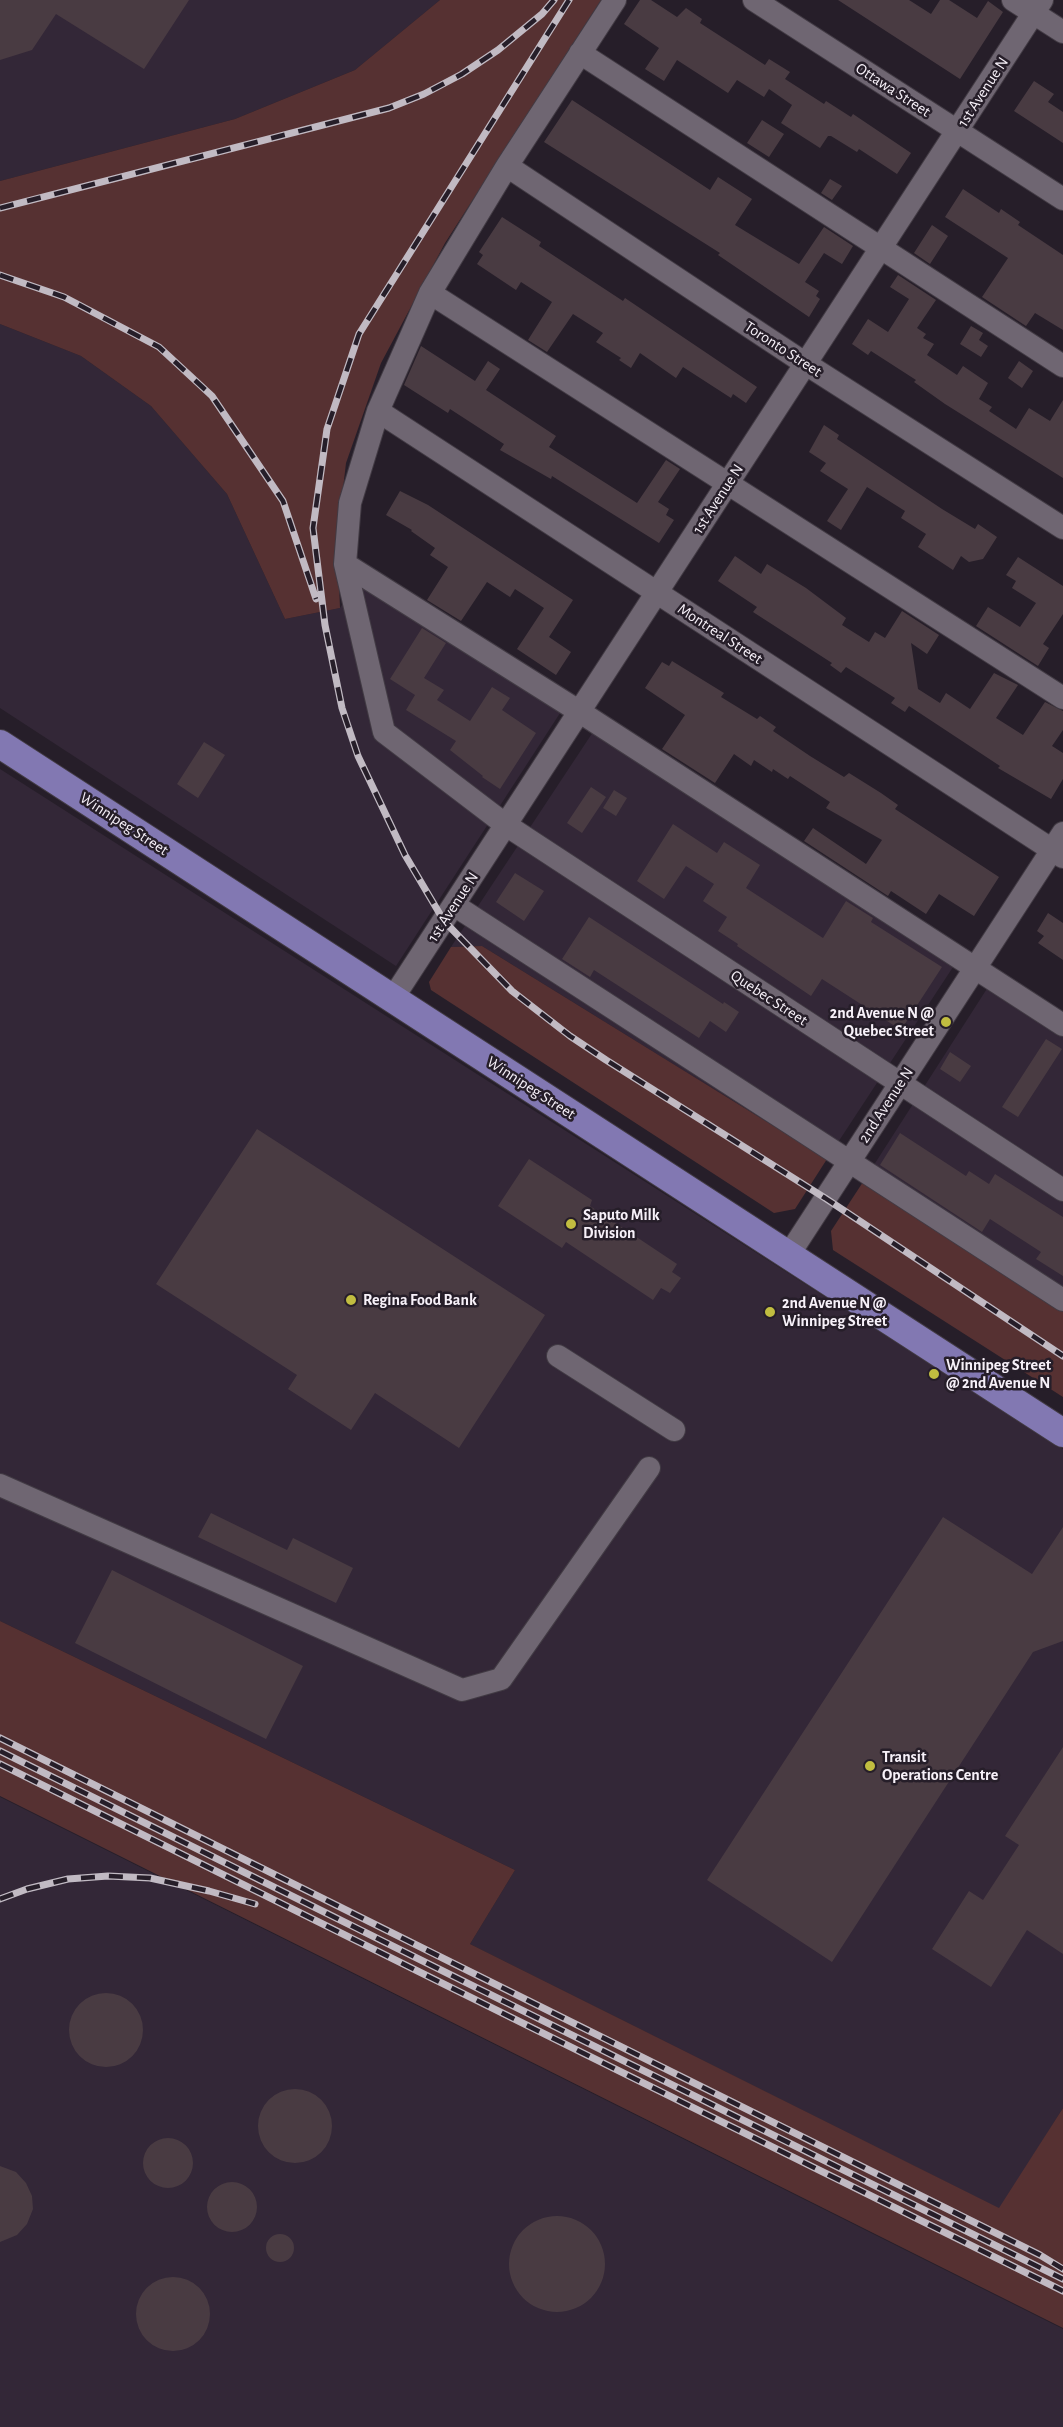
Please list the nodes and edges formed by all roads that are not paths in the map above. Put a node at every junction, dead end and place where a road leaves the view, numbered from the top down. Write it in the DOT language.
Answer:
graph roads {
  1 [pos="615,0"];
  2 [pos="754,0"];
  3 [pos="1013,0"];
  4 [pos="1038,7"];
  5 [pos="1063,32"];
  6 [pos="580,53"];
  7 [pos="957,131"];
  8 [pos="507,166"];
  9 [pos="1063,199"];
  10 [pos="882,248"];
  11 [pos="430,293"];
  12 [pos="806,364"];
  13 [pos="1063,366"];
  14 [pos="378,411"];
  15 [pos="727,485"];
  16 [pos="1063,528"];
  17 [pos="345,564"];
  18 [pos="657,594"];
  19 [pos="1063,698"];
  20 [pos="580,712"];
  21 [pos="0,744"];
  22 [pos="506,825"];
  23 [pos="1059,846"];
  24 [pos="454,905"];
  25 [pos="974,969"];
  26 [pos="393,998"];
  27 [pos="1063,1025"];
  28 [pos="900,1084"];
  29 [pos="849,1161"];
  30 [pos="1063,1190"];
  31 [pos="788,1256"];
  32 [pos="1063,1300"];
  33 [pos="558,1356"];
  34 [pos="674,1430"];
  35 [pos="1063,1433"];
  36 [pos="649,1468"];
  37 [pos="0,1485"];
  1 -- 6 [label="street, Quebec Street"];
  2 -- 7 [label="street, Ottawa Street"];
  3 -- 4 [label="street"];
  4 -- 5 [label="street"];
  4 -- 7 [label="street, 1st Avenue N"];
  6 -- 8 [label="street, Quebec Street"];
  6 -- 10 [label="street"];
  7 -- 9 [label="street, Ottawa Street"];
  7 -- 10 [label="street, 1st Avenue N"];
  8 -- 11 [label="street, Quebec Street"];
  8 -- 12 [label="street, Toronto Street"];
  10 -- 12 [label="street, 1st Avenue N"];
  10 -- 13 [label="street"];
  11 -- 14 [label="street, Quebec Street"];
  11 -- 15 [label="street"];
  12 -- 15 [label="street, 1st Avenue N"];
  12 -- 16 [label="street, Toronto Street"];
  14 -- 17 [label="street, Quebec Street"];
  14 -- 18 [label="street, Montreal Street"];
  15 -- 18 [label="street, 1st Avenue N"];
  15 -- 19 [label="street"];
  17 -- 20 [label="street"];
  17 -- 22 [label="street, Quebec Street"];
  18 -- 20 [label="street, 1st Avenue N"];
  18 -- 23 [label="street, Montreal Street"];
  20 -- 22 [label="street, 1st Avenue N"];
  20 -- 25 [label="street"];
  21 -- 26 [label="main road, Winnipeg Street"];
  22 -- 24 [label="street, 1st Avenue N"];
  22 -- 28 [label="street, Quebec Street"];
  23 -- 25 [label="street, 2nd Avenue N"];
  24 -- 26 [label="street, 1st Avenue N"];
  24 -- 29 [label="street"];
  25 -- 27 [label="street"];
  25 -- 28 [label="street, 2nd Avenue N"];
  26 -- 31 [label="main road, Winnipeg Street"];
  28 -- 29 [label="street, 2nd Avenue N"];
  28 -- 30 [label="street, Quebec Street"];
  29 -- 31 [label="street, 2nd Avenue N"];
  29 -- 32 [label="street"];
  31 -- 35 [label="main road, Winnipeg Street"];
  33 -- 34 [label="street"];
  36 -- 37 [label="street"];
}
